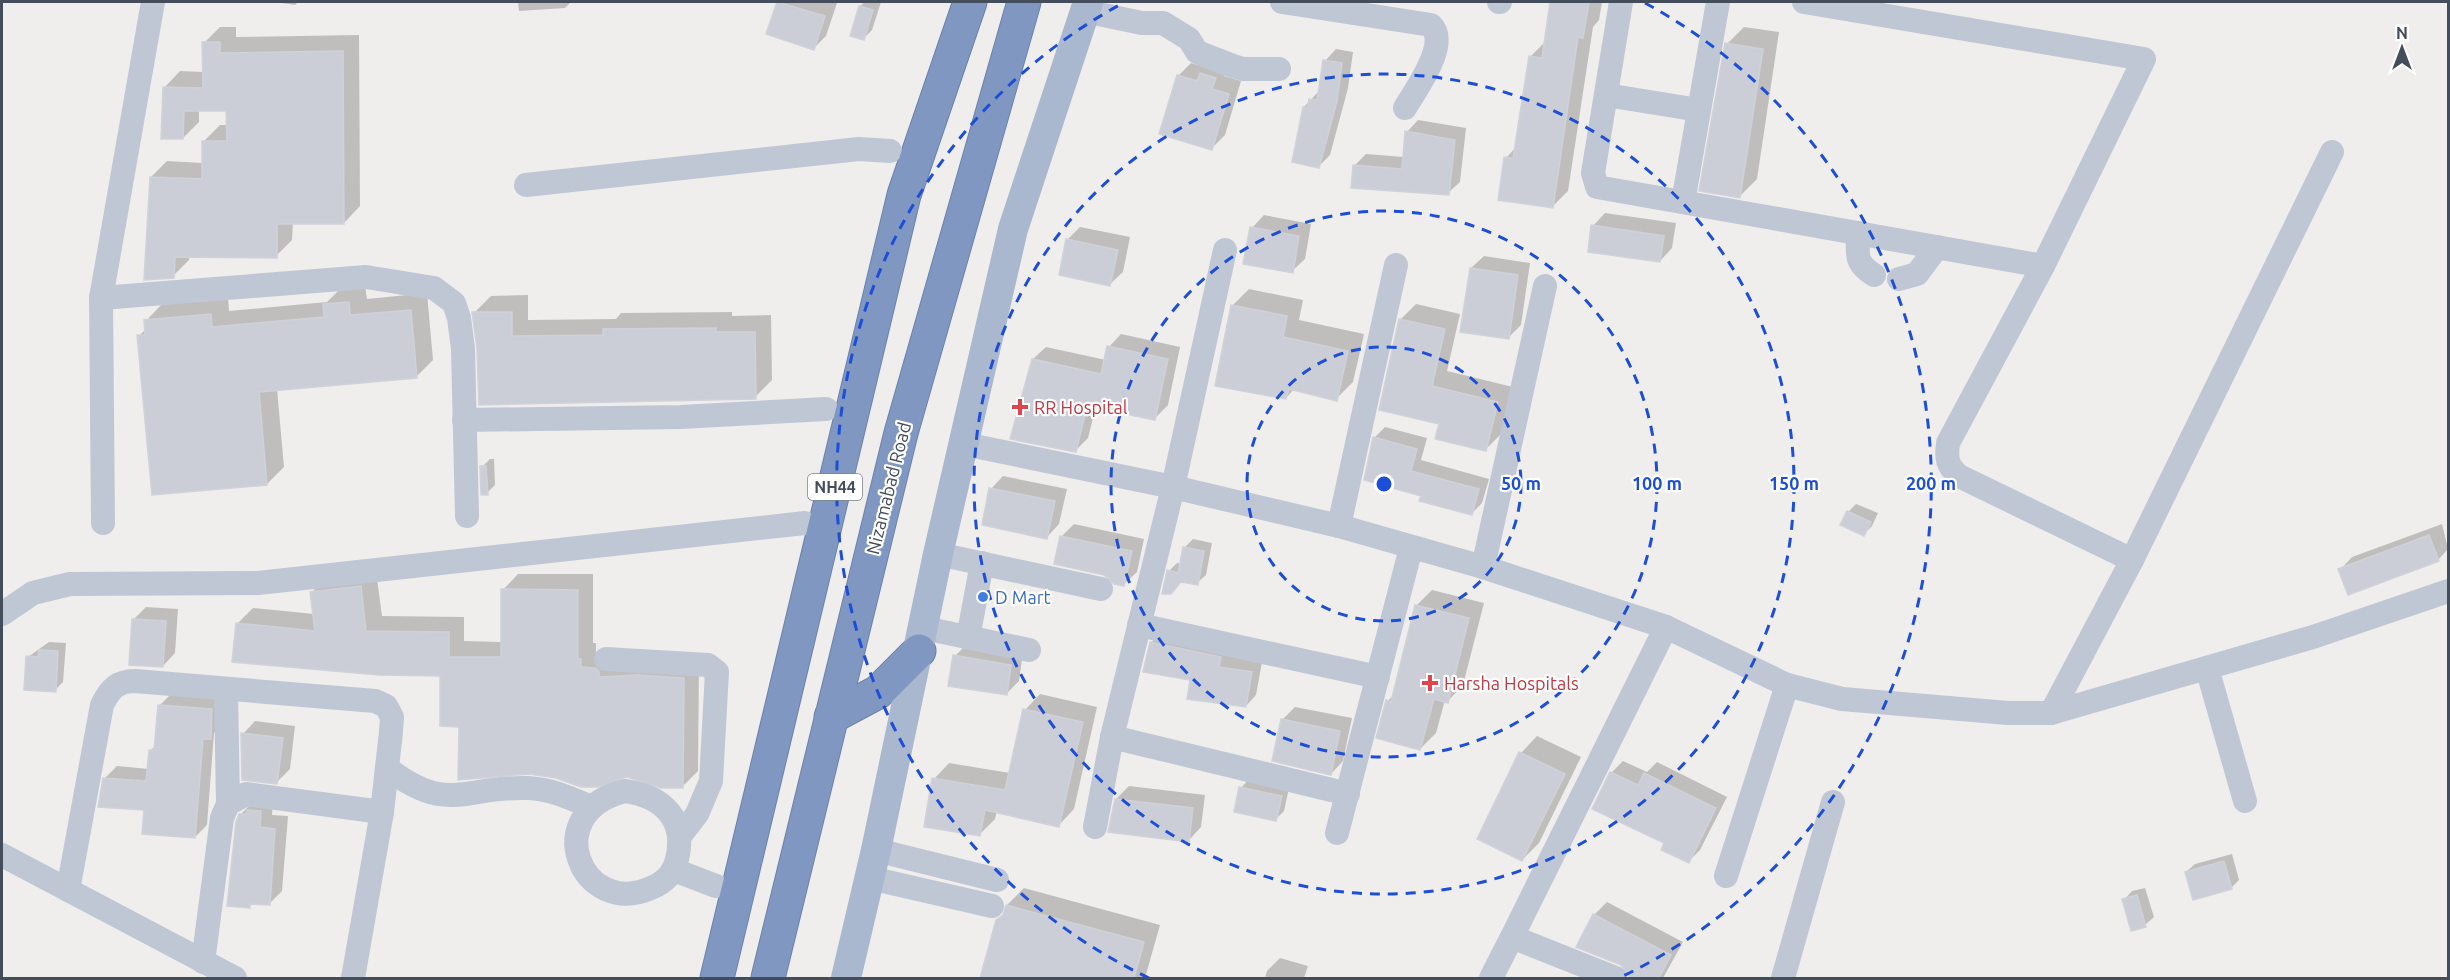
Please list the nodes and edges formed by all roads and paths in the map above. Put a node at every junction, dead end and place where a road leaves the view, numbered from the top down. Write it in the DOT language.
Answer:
graph roads {
  1 [pos="153,2"];
  2 [pos="970,2"];
  3 [pos="1024,2"];
  4 [pos="1282,2"];
  5 [pos="1621,2"];
  6 [pos="1718,2"];
  7 [pos="1804,2"];
  8 [pos="1086,6"];
  9 [pos="1279,69"];
  10 [pos="1605,95"];
  11 [pos="1405,108"];
  12 [pos="1699,110"];
  13 [pos="890,151"];
  14 [pos="2332,152"];
  15 [pos="526,185"];
  16 [pos="1683,202"];
  17 [pos="1858,233"];
  18 [pos="1937,247"];
  19 [pos="1225,250"];
  20 [pos="1396,265"];
  21 [pos="2043,266"];
  22 [pos="1874,276"];
  23 [pos="1899,279"];
  24 [pos="1545,286"];
  25 [pos="101,298"];
  26 [pos="826,409"];
  27 [pos="464,420"];
  28 [pos="964,444"];
  29 [pos="1173,487"];
  30 [pos="467,516"];
  31 [pos="103,523"];
  32 [pos="805,523"];
  33 [pos="1339,526"];
  34 [pos="1411,548"];
  35 [pos="938,554"];
  36 [pos="2132,560"];
  37 [pos="982,563"];
  38 [pos="1483,567"];
  39 [pos="1101,589"];
  40 [pos="2448,591"];
  41 [pos="2,614"];
  42 [pos="1139,625"];
  43 [pos="1666,627"];
  44 [pos="968,638"];
  45 [pos="921,640"];
  46 [pos="1029,650"];
  47 [pos="606,659"];
  48 [pos="2206,668"];
  49 [pos="1378,677"];
  50 [pos="1787,685"];
  51 [pos="226,690"];
  52 [pos="2052,713"];
  53 [pos="831,717"];
  54 [pos="1112,737"];
  55 [pos="387,768"];
  56 [pos="1348,794"];
  57 [pos="2245,801"];
  58 [pos="1833,802"];
  59 [pos="228,804"];
  60 [pos="591,807"];
  61 [pos="382,812"];
  62 [pos="1095,827"];
  63 [pos="1337,833"];
  64 [pos="680,836"];
  65 [pos="2,855"];
  66 [pos="873,864"];
  67 [pos="674,870"];
  68 [pos="1726,876"];
  69 [pos="997,880"];
  70 [pos="716,886"];
  71 [pos="68,890"];
  72 [pos="992,906"];
  73 [pos="1512,937"];
  74 [pos="203,962"];
  75 [pos="235,978"];
  76 [pos="353,978"];
  77 [pos="717,978"];
  78 [pos="768,978"];
  79 [pos="846,978"];
  80 [pos="1491,978"];
  81 [pos="1615,978"];
  82 [pos="1783,978"];
  1 -- 25 [label="street"];
  2 -- 77 [label="highway, NH44"];
  3 -- 53 [label="highway, Nizamabad Road / NH44"];
  4 -- 11 [label="street"];
  5 -- 10 [label="street"];
  6 -- 12 [label="street"];
  7 -- 21 [label="street"];
  8 -- 9 [label="street"];
  8 -- 28 [label="main road"];
  10 -- 12 [label="street"];
  10 -- 16 [label="street"];
  12 -- 16 [label="street"];
  13 -- 15 [label="street"];
  14 -- 36 [label="street"];
  16 -- 17 [label="street"];
  17 -- 18 [label="street"];
  17 -- 22 [label="street"];
  18 -- 21 [label="street"];
  18 -- 23 [label="street"];
  19 -- 29 [label="street"];
  20 -- 33 [label="street"];
  21 -- 36 [label="street"];
  24 -- 38 [label="street"];
  25 -- 27 [label="street"];
  25 -- 31 [label="street"];
  26 -- 27 [label="street"];
  27 -- 30 [label="street"];
  28 -- 29 [label="street"];
  28 -- 35 [label="main road"];
  29 -- 33 [label="street"];
  29 -- 42 [label="street"];
  32 -- 41 [label="street"];
  33 -- 34 [label="street"];
  34 -- 38 [label="street"];
  34 -- 49 [label="street"];
  35 -- 37 [label="street"];
  35 -- 45 [label="main road"];
  36 -- 52 [label="street"];
  37 -- 39 [label="street"];
  37 -- 44 [label="street"];
  38 -- 43 [label="street"];
  40 -- 48 [label="street"];
  42 -- 49 [label="street"];
  42 -- 54 [label="street"];
  43 -- 50 [label="street"];
  43 -- 73 [label="street"];
  44 -- 45 [label="street"];
  44 -- 46 [label="street"];
  45 -- 53 [label="highway"];
  45 -- 66 [label="main road"];
  47 -- 64 [label="street"];
  48 -- 52 [label="street"];
  48 -- 57 [label="street"];
  49 -- 56 [label="street"];
  50 -- 52 [label="street"];
  50 -- 68 [label="street"];
  51 -- 55 [label="street"];
  51 -- 59 [label="street"];
  51 -- 71 [label="street"];
  53 -- 78 [label="highway, Nizamabad Road / NH44"];
  54 -- 56 [label="street"];
  54 -- 62 [label="street"];
  55 -- 60 [label="street"];
  55 -- 61 [label="street"];
  56 -- 63 [label="street"];
  58 -- 82 [label="street"];
  59 -- 61 [label="street"];
  59 -- 74 [label="street"];
  60 -- 64 [label="street"];
  60 -- 67 [label="street"];
  61 -- 76 [label="street"];
  64 -- 67 [label="street"];
  65 -- 71 [label="street"];
  66 -- 69 [label="street"];
  66 -- 72 [label="street"];
  66 -- 79 [label="main road"];
  67 -- 70 [label="street"];
  71 -- 74 [label="street"];
  73 -- 80 [label="street"];
  73 -- 81 [label="street"];
  74 -- 75 [label="street"];
}
